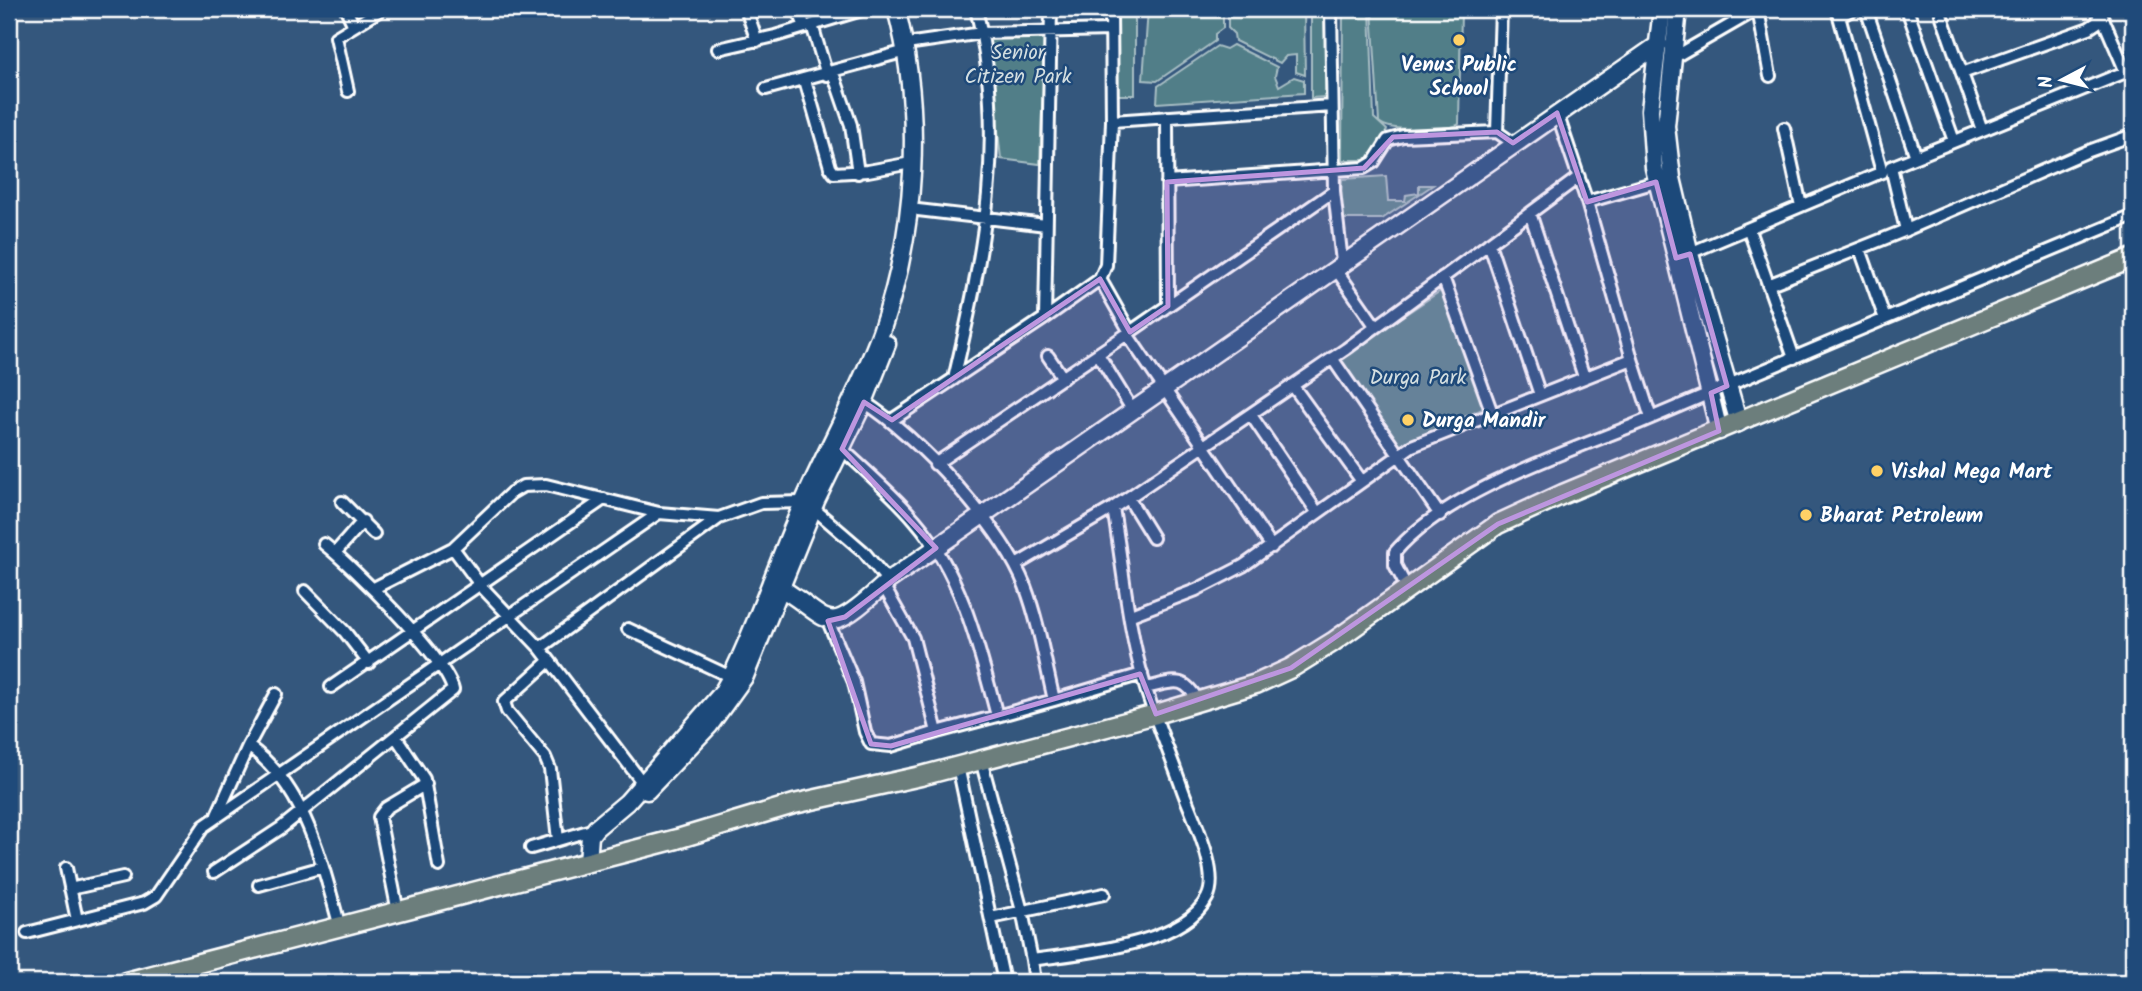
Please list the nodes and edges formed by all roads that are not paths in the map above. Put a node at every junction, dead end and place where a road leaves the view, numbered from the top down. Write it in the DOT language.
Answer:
graph roads {
  1 [pos="346,9"];
  2 [pos="382,9"];
  3 [pos="746,9"];
  4 [pos="798,9"];
  5 [pos="865,9"];
  6 [pos="895,9"];
  7 [pos="903,9"];
  8 [pos="976,9"];
  9 [pos="1051,9"];
  10 [pos="1111,9"];
  11 [pos="1331,9"];
  12 [pos="1501,9"];
  13 [pos="1662,9"];
  14 [pos="1678,9"];
  15 [pos="1758,9"];
  16 [pos="1853,9"];
  17 [pos="1866,9"];
  18 [pos="1907,9"];
  19 [pos="1944,10"];
  20 [pos="2100,11"];
  21 [pos="834,13"];
  22 [pos="1838,13"];
  23 [pos="353,24"];
  24 [pos="809,26"];
  25 [pos="1111,30"];
  26 [pos="1050,31"];
  27 [pos="1677,32"];
  28 [pos="982,33"];
  29 [pos="757,41"];
  30 [pos="1659,44"];
  31 [pos="909,47"];
  32 [pos="718,49"];
  33 [pos="1673,58"];
  34 [pos="2130,71"];
  35 [pos="1962,73"];
  36 [pos="830,74"];
  37 [pos="1770,76"];
  38 [pos="804,80"];
  39 [pos="766,89"];
  40 [pos="348,91"];
  41 [pos="1332,106"];
  42 [pos="1558,113"];
  43 [pos="1167,117"];
  44 [pos="1112,121"];
  45 [pos="1784,128"];
  46 [pos="1982,130"];
  47 [pos="1497,132"];
  48 [pos="2133,135"];
  49 [pos="1954,141"];
  50 [pos="1513,143"];
  51 [pos="1916,157"];
  52 [pos="911,163"];
  53 [pos="1886,169"];
  54 [pos="1333,171"];
  55 [pos="858,173"];
  56 [pos="1579,177"];
  57 [pos="1167,182"];
  58 [pos="1657,182"];
  59 [pos="1334,191"];
  60 [pos="1587,202"];
  61 [pos="1801,206"];
  62 [pos="918,210"];
  63 [pos="1530,213"];
  64 [pos="2133,216"];
  65 [pos="988,218"];
  66 [pos="1046,225"];
  67 [pos="1749,230"];
  68 [pos="1906,230"];
  69 [pos="1489,243"];
  70 [pos="1860,249"];
  71 [pos="1683,256"];
  72 [pos="2133,258"];
  73 [pos="1338,265"];
  74 [pos="1443,278"];
  75 [pos="1100,279"];
  76 [pos="1768,285"];
  77 [pos="1168,306"];
  78 [pos="1045,318"];
  79 [pos="1885,319"];
  80 [pos="1376,327"];
  81 [pos="1129,333"];
  82 [pos="1098,354"];
  83 [pos="1048,356"];
  84 [pos="1332,358"];
  85 [pos="1794,358"];
  86 [pos="1632,359"];
  87 [pos="1584,377"];
  88 [pos="1063,378"];
  89 [pos="954,379"];
  90 [pos="1293,386"];
  91 [pos="1727,386"];
  92 [pos="1164,390"];
  93 [pos="1711,393"];
  94 [pos="1539,395"];
  95 [pos="864,402"];
  96 [pos="1133,411"];
  97 [pos="1492,413"];
  98 [pos="1251,415"];
  99 [pos="1651,418"];
  100 [pos="892,420"];
  101 [pos="1739,423"];
  102 [pos="1719,431"];
  103 [pos="1204,448"];
  104 [pos="842,449"];
  105 [pos="1396,455"];
  106 [pos="935,464"];
  107 [pos="1361,480"];
  108 [pos="604,499"];
  109 [pos="1129,499"];
  110 [pos="342,502"];
  111 [pos="808,505"];
  112 [pos="1113,509"];
  113 [pos="1317,512"];
  114 [pos="659,513"];
  115 [pos="1440,515"];
  116 [pos="982,516"];
  117 [pos="719,518"];
  118 [pos="363,521"];
  119 [pos="374,534"];
  120 [pos="1153,538"];
  121 [pos="324,544"];
  122 [pos="1272,547"];
  123 [pos="453,548"];
  124 [pos="936,548"];
  125 [pos="335,553"];
  126 [pos="1016,565"];
  127 [pos="885,583"];
  128 [pos="777,585"];
  129 [pos="481,586"];
  130 [pos="374,588"];
  131 [pos="1408,588"];
  132 [pos="305,591"];
  133 [pos="1131,615"];
  134 [pos="512,617"];
  135 [pos="828,621"];
  136 [pos="628,629"];
  137 [pos="412,634"];
  138 [pos="540,648"];
  139 [pos="550,661"];
  140 [pos="369,663"];
  141 [pos="439,665"];
  142 [pos="1142,674"];
  143 [pos="731,677"];
  144 [pos="331,687"];
  145 [pos="1146,688"];
  146 [pos="276,694"];
  147 [pos="1054,700"];
  148 [pos="1199,702"];
  149 [pos="1156,715"];
  150 [pos="997,716"];
  151 [pos="937,732"];
  152 [pos="396,737"];
  153 [pos="248,746"];
  154 [pos="981,760"];
  155 [pos="958,766"];
  156 [pos="277,775"];
  157 [pos="642,782"];
  158 [pos="426,784"];
  159 [pos="626,802"];
  160 [pos="302,811"];
  161 [pos="216,818"];
  162 [pos="596,828"];
  163 [pos="558,840"];
  164 [pos="531,848"];
  165 [pos="588,862"];
  166 [pos="439,866"];
  167 [pos="323,867"];
  168 [pos="66,868"];
  169 [pos="214,872"];
  170 [pos="123,877"];
  171 [pos="259,885"];
  172 [pos="70,889"];
  173 [pos="1104,894"];
  174 [pos="1022,911"];
  175 [pos="398,912"];
  176 [pos="991,918"];
  177 [pos="77,920"];
  178 [pos="340,927"];
  179 [pos="27,933"];
  180 [pos="1032,960"];
  181 [pos="126,982"];
  182 [pos="1004,982"];
  183 [pos="1035,982"];
  1 -- 23 [label="street"];
  2 -- 23 [label="street"];
  3 -- 29 [label="street"];
  4 -- 24 [label="street"];
  5 -- 21 [label="street"];
  6 -- 31 [label="street"];
  7 -- 31 [label="street"];
  8 -- 28 [label="street"];
  9 -- 26 [label="street"];
  10 -- 25 [label="street"];
  11 -- 41 [label="street"];
  12 -- 47 [label="street"];
  13 -- 30 [label="street"];
  14 -- 27 [label="street"];
  15 -- 33 [label="street"];
  15 -- 37 [label="street"];
  16 -- 22 [label="street"];
  17 -- 51 [label="street"];
  18 -- 49 [label="street"];
  19 -- 35 [label="street"];
  20 -- 34 [label="street"];
  20 -- 35 [label="street"];
  21 -- 24 [label="street"];
  22 -- 53 [label="street"];
  23 -- 40 [label="street"];
  24 -- 29 [label="street"];
  24 -- 36 [label="street"];
  25 -- 26 [label="street"];
  25 -- 44 [label="street"];
  26 -- 28 [label="street"];
  26 -- 66 [label="street"];
  27 -- 30 [label="street"];
  27 -- 33 [label="street"];
  28 -- 31 [label="street"];
  28 -- 65 [label="street"];
  29 -- 32 [label="street"];
  30 -- 42 [label="street"];
  30 -- 58 [label="street"];
  31 -- 36 [label="street"];
  31 -- 52 [label="street"];
  31 -- 62 [label="street"];
  33 -- 71 [label="street"];
  34 -- 46 [label="street"];
  35 -- 46 [label="street"];
  36 -- 38 [label="street"];
  36 -- 55 [label="street"];
  38 -- 39 [label="street"];
  38 -- 55 [label="street"];
  41 -- 43 [label="street"];
  41 -- 54 [label="street"];
  42 -- 50 [label="street"];
  42 -- 56 [label="street"];
  43 -- 44 [label="street"];
  43 -- 57 [label="street"];
  44 -- 75 [label="street"];
  45 -- 61 [label="street"];
  46 -- 49 [label="street"];
  47 -- 50 [label="street"];
  47 -- 54 [label="street"];
  48 -- 68 [label="street"];
  49 -- 51 [label="street"];
  50 -- 73 [label="street"];
  51 -- 53 [label="street"];
  52 -- 55 [label="street"];
  52 -- 111 [label="street"];
  53 -- 61 [label="street"];
  53 -- 68 [label="street"];
  54 -- 57 [label="street"];
  54 -- 59 [label="street"];
  56 -- 60 [label="street"];
  56 -- 63 [label="street"];
  57 -- 77 [label="street"];
  58 -- 60 [label="street"];
  58 -- 71 [label="street"];
  59 -- 73 [label="street"];
  59 -- 77 [label="street"];
  60 -- 86 [label="street"];
  61 -- 67 [label="street"];
  62 -- 65 [label="street"];
  62 -- 95 [label="street"];
  63 -- 69 [label="street"];
  63 -- 87 [label="street"];
  64 -- 79 [label="street"];
  65 -- 66 [label="street"];
  65 -- 89 [label="street"];
  66 -- 78 [label="street"];
  67 -- 71 [label="street"];
  67 -- 76 [label="street"];
  68 -- 70 [label="street"];
  69 -- 74 [label="street"];
  69 -- 94 [label="street"];
  70 -- 76 [label="street"];
  70 -- 79 [label="street"];
  71 -- 91 [label="street"];
  71 -- 93 [label="street"];
  72 -- 101 [label="main road"];
  73 -- 80 [label="street"];
  73 -- 92 [label="street"];
  74 -- 80 [label="street"];
  74 -- 97 [label="street"];
  75 -- 78 [label="street"];
  75 -- 81 [label="street"];
  76 -- 85 [label="street"];
  77 -- 81 [label="street"];
  78 -- 89 [label="street"];
  79 -- 85 [label="street"];
  80 -- 84 [label="street"];
  81 -- 82 [label="street"];
  81 -- 92 [label="street"];
  82 -- 88 [label="street"];
  82 -- 96 [label="street"];
  83 -- 88 [label="street"];
  84 -- 90 [label="street"];
  84 -- 105 [label="street"];
  85 -- 91 [label="street"];
  86 -- 87 [label="street"];
  86 -- 99 [label="street"];
  87 -- 94 [label="street"];
  88 -- 106 [label="street"];
  89 -- 100 [label="street"];
  90 -- 98 [label="street"];
  90 -- 107 [label="street"];
  91 -- 93 [label="street"];
  91 -- 101 [label="street"];
  92 -- 96 [label="street"];
  92 -- 103 [label="street"];
  93 -- 99 [label="street"];
  93 -- 102 [label="street"];
  94 -- 97 [label="street"];
  95 -- 100 [label="street"];
  95 -- 104 [label="street"];
  96 -- 116 [label="street"];
  97 -- 105 [label="street"];
  98 -- 103 [label="street"];
  98 -- 113 [label="street"];
  99 -- 115 [label="street"];
  100 -- 106 [label="street"];
  101 -- 102 [label="main road"];
  102 -- 131 [label="main road"];
  103 -- 109 [label="street"];
  103 -- 122 [label="street"];
  104 -- 111 [label="street"];
  104 -- 124 [label="street"];
  105 -- 107 [label="street"];
  105 -- 115 [label="street"];
  106 -- 116 [label="street"];
  107 -- 113 [label="street"];
  108 -- 114 [label="street"];
  108 -- 123 [label="street"];
  108 -- 129 [label="street"];
  109 -- 112 [label="street"];
  109 -- 120 [label="street"];
  110 -- 118 [label="street"];
  111 -- 117 [label="street"];
  111 -- 127 [label="street"];
  111 -- 128 [label="street"];
  112 -- 126 [label="street"];
  112 -- 133 [label="street"];
  113 -- 122 [label="street"];
  114 -- 117 [label="street"];
  114 -- 134 [label="street"];
  115 -- 131 [label="street"];
  116 -- 124 [label="street"];
  116 -- 126 [label="street"];
  117 -- 138 [label="street"];
  118 -- 119 [label="street"];
  118 -- 125 [label="street"];
  121 -- 125 [label="street"];
  122 -- 133 [label="street"];
  123 -- 129 [label="street"];
  123 -- 130 [label="street"];
  124 -- 127 [label="street"];
  124 -- 150 [label="street"];
  125 -- 130 [label="street"];
  126 -- 147 [label="street"];
  127 -- 135 [label="street"];
  127 -- 151 [label="street"];
  128 -- 135 [label="street"];
  128 -- 143 [label="street"];
  128 -- 159 [label="street"];
  129 -- 134 [label="street"];
  129 -- 137 [label="street"];
  130 -- 137 [label="street"];
  131 -- 148 [label="main road"];
  132 -- 140 [label="street"];
  133 -- 142 [label="street"];
  134 -- 138 [label="street"];
  134 -- 141 [label="street"];
  135 -- 151 [label="street"];
  136 -- 143 [label="street"];
  137 -- 140 [label="street"];
  137 -- 141 [label="street"];
  138 -- 139 [label="street"];
  139 -- 157 [label="street"];
  139 -- 163 [label="street"];
  140 -- 144 [label="street"];
  141 -- 152 [label="street"];
  141 -- 156 [label="street"];
  142 -- 145 [label="street"];
  142 -- 147 [label="street"];
  143 -- 157 [label="street"];
  145 -- 148 [label="street"];
  145 -- 149 [label="street"];
  146 -- 153 [label="street"];
  147 -- 150 [label="street"];
  148 -- 149 [label="main road"];
  149 -- 154 [label="main road"];
  149 -- 180 [label="street"];
  150 -- 151 [label="street"];
  152 -- 158 [label="street"];
  152 -- 160 [label="street"];
  153 -- 156 [label="street"];
  153 -- 161 [label="street"];
  154 -- 155 [label="main road"];
  154 -- 174 [label="street"];
  155 -- 165 [label="main road"];
  155 -- 176 [label="street"];
  156 -- 160 [label="street"];
  156 -- 161 [label="street"];
  157 -- 159 [label="street"];
  158 -- 166 [label="street"];
  158 -- 175 [label="street"];
  159 -- 162 [label="street"];
  160 -- 167 [label="street"];
  160 -- 169 [label="street"];
  161 -- 177 [label="street"];
  162 -- 163 [label="street"];
  162 -- 165 [label="street"];
  163 -- 164 [label="street"];
  165 -- 175 [label="main road"];
  167 -- 171 [label="street"];
  167 -- 178 [label="street"];
  168 -- 172 [label="street"];
  170 -- 172 [label="street"];
  172 -- 177 [label="street"];
  173 -- 174 [label="street"];
  174 -- 176 [label="street"];
  174 -- 180 [label="street"];
  175 -- 178 [label="main road"];
  176 -- 182 [label="street"];
  177 -- 179 [label="street"];
  178 -- 181 [label="main road"];
  180 -- 183 [label="street"];
}
